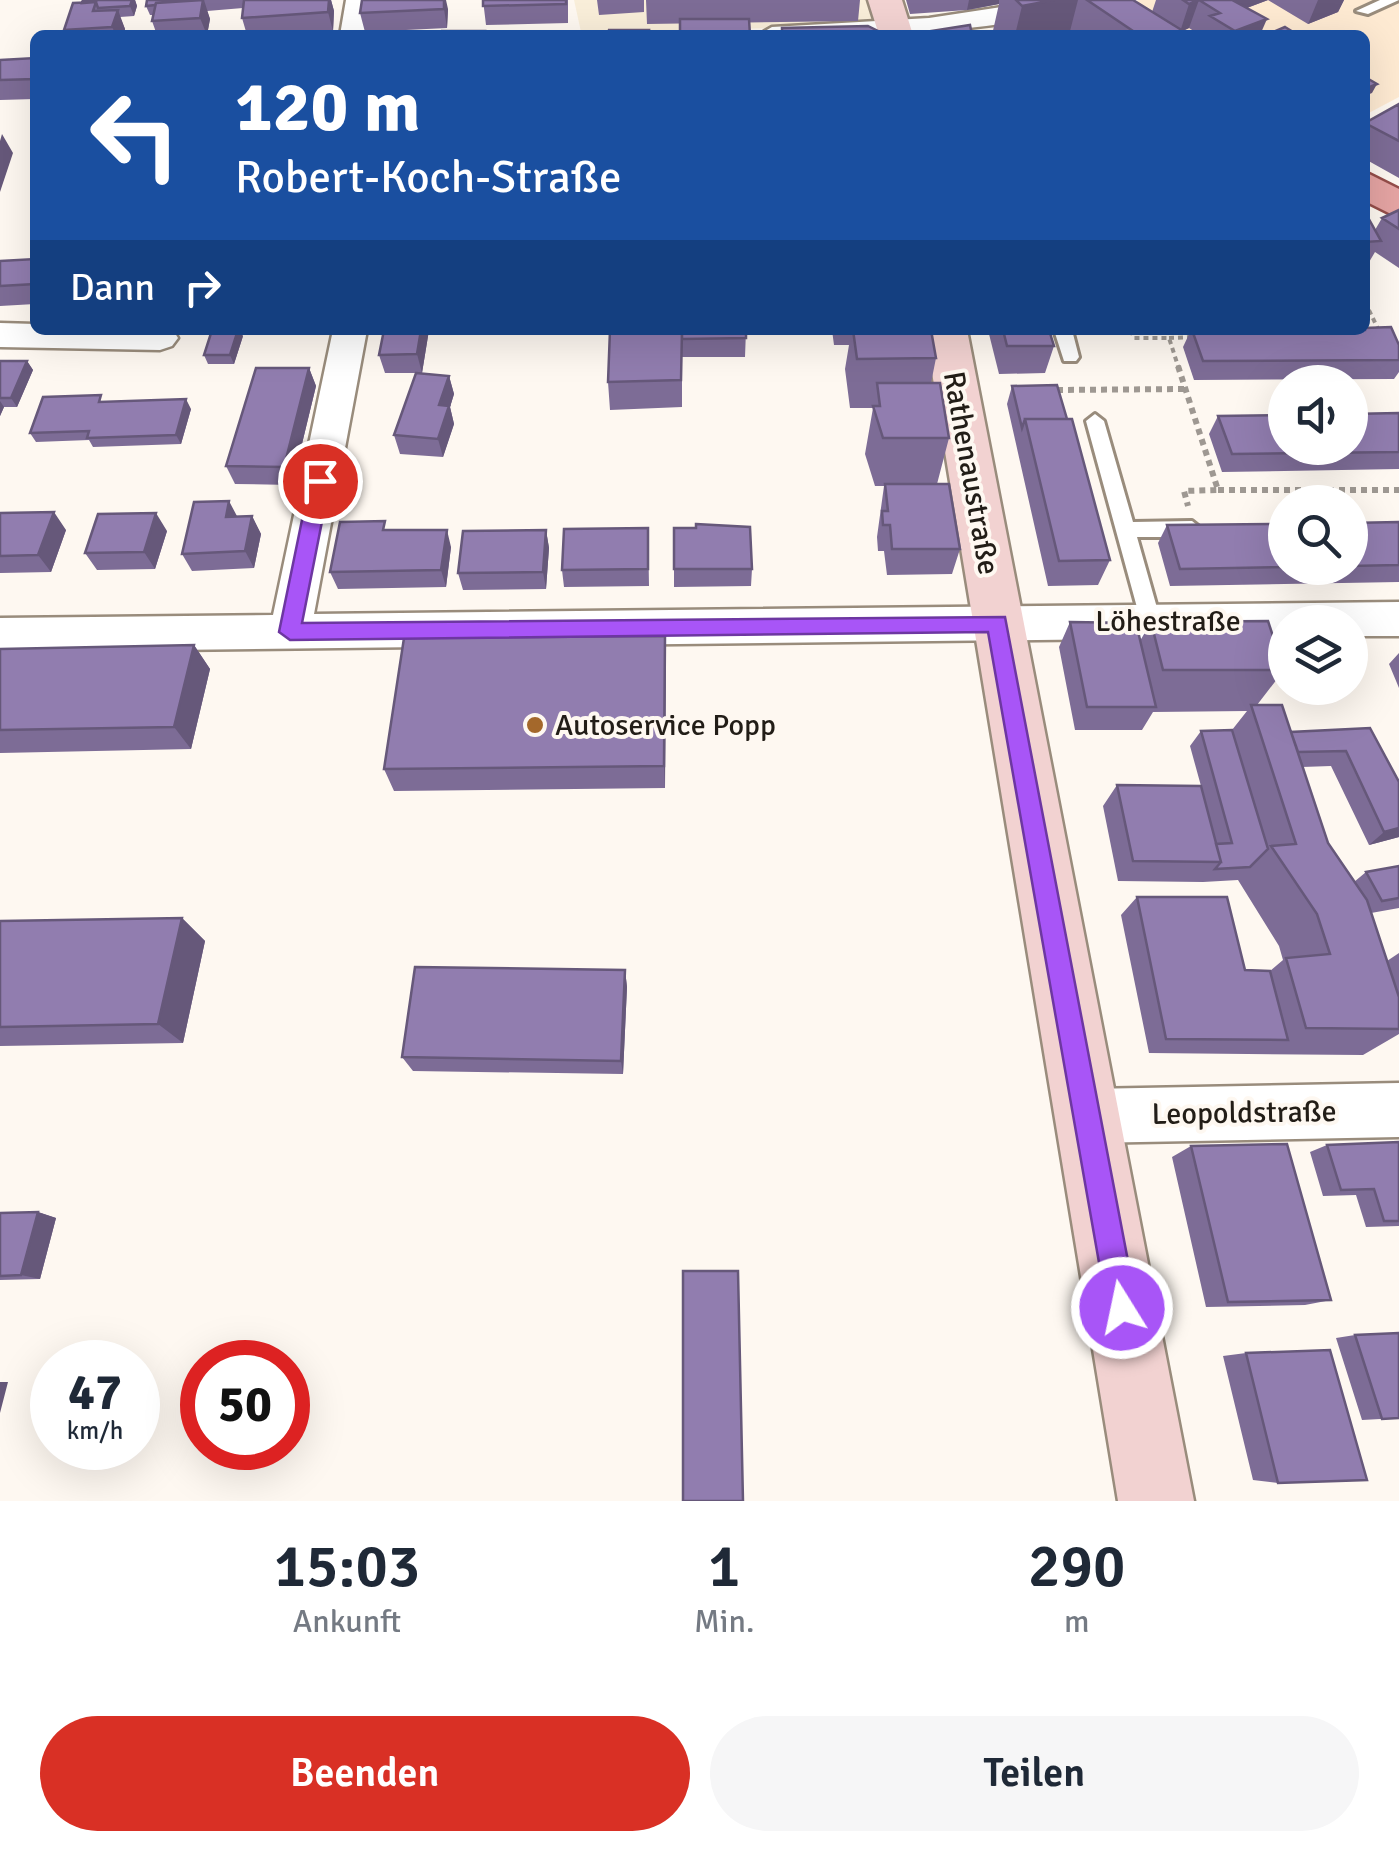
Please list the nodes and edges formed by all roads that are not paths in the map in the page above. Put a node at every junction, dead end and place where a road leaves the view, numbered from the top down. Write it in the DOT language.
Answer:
graph roads {
  1 [pos="360,0"];
  2 [pos="1086,0"];
  3 [pos="1392,0"];
  4 [pos="1363,12"];
  5 [pos="892,22"];
  6 [pos="1120,22"];
  7 [pos="355,30"];
  8 [pos="818,30"];
  9 [pos="1370,187"];
  10 [pos="1399,206"];
  11 [pos="349,335"];
  12 [pos="947,335"];
  13 [pos="1063,335"];
  14 [pos="0,336"];
  15 [pos="160,338"];
  16 [pos="1070,357"];
  17 [pos="1095,421"];
  18 [pos="1204,529"];
  19 [pos="1126,530"];
  20 [pos="1399,620"];
  21 [pos="1152,622"];
  22 [pos="998,623"];
  23 [pos="290,632"];
  24 [pos="0,635"];
  25 [pos="1399,1110"];
  26 [pos="1088,1116"];
  27 [pos="1156,1501"];
  1 -- 7 [label="street"];
  2 -- 5 [label="street"];
  2 -- 6 [label="main road"];
  3 -- 4 [label="lane"];
  5 -- 8 [label="street"];
  9 -- 10 [label="main road"];
  11 -- 23 [label="street"];
  12 -- 22 [label="main road, Rathenaustraße"];
  13 -- 16 [label="lane"];
  14 -- 15 [label="street"];
  17 -- 19 [label="lane"];
  18 -- 19 [label="lane"];
  19 -- 21 [label="lane"];
  20 -- 21 [label="street, Löhestraße"];
  21 -- 22 [label="street, Löhestraße"];
  22 -- 23 [label="street, Löhestraße"];
  22 -- 26 [label="main road, Rathenaustraße"];
  23 -- 24 [label="street, Löhestraße"];
  25 -- 26 [label="street, Leopoldstraße"];
  26 -- 27 [label="main road, Rathenaustraße"];
}
